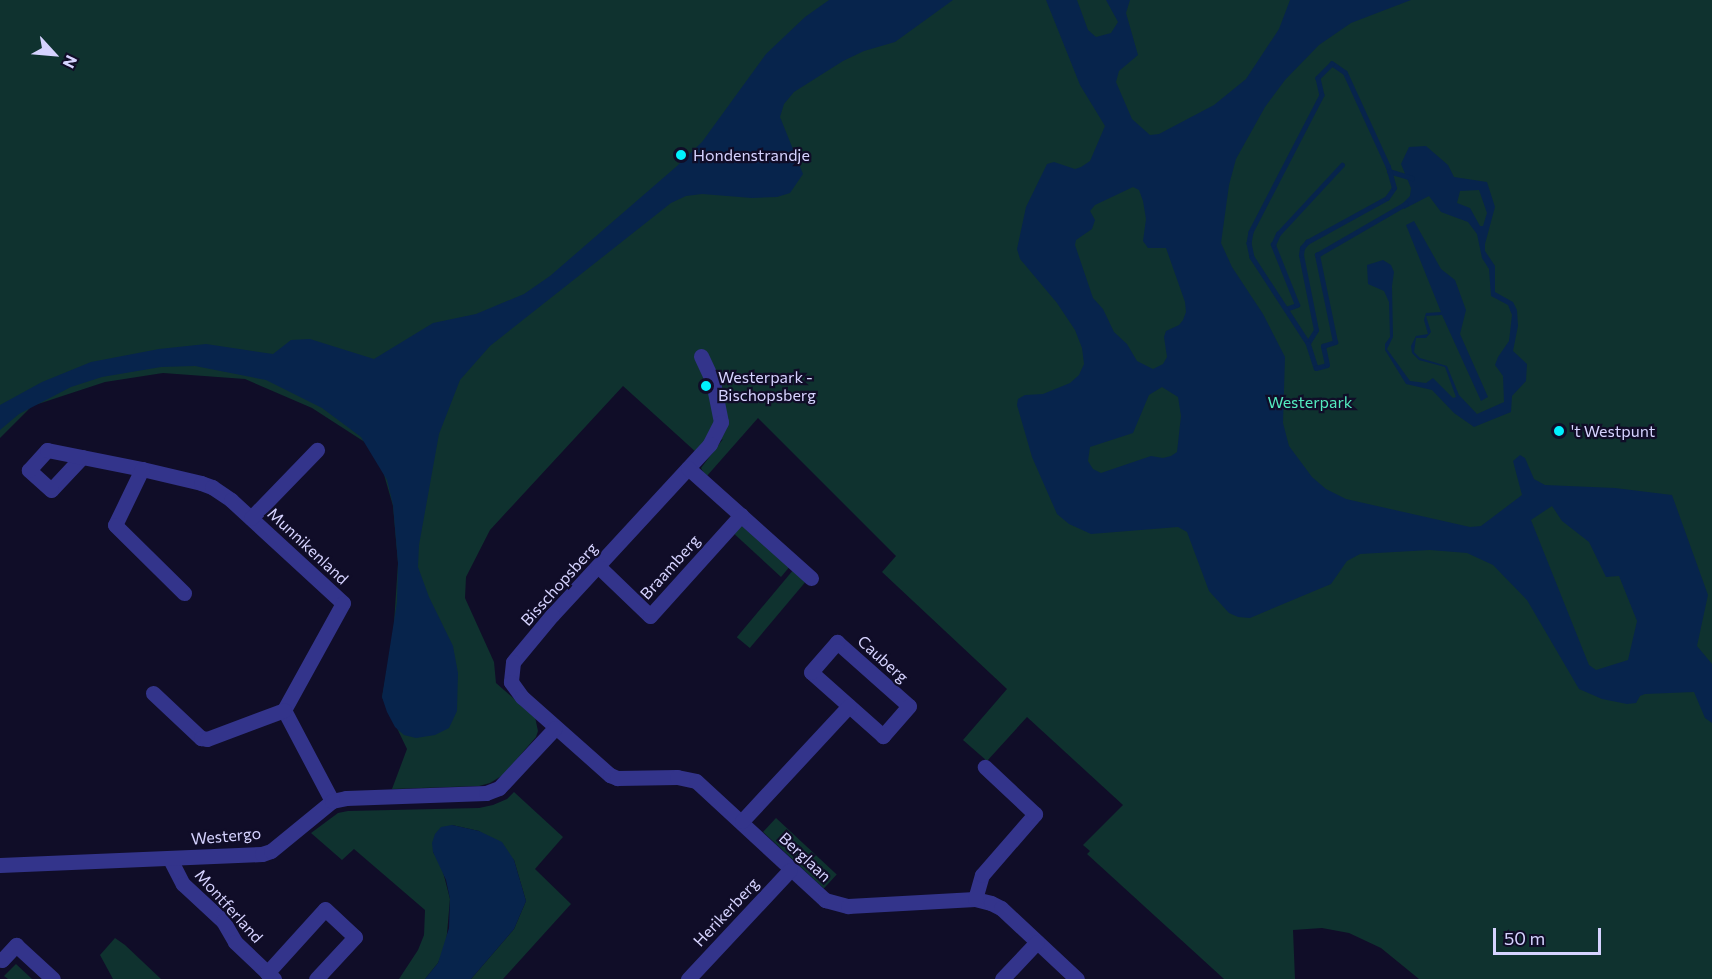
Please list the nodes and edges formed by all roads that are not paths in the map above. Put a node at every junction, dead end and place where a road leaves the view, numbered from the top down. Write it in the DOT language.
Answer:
graph roads {
  1 [pos="701,356"];
  2 [pos="317,450"];
  3 [pos="82,457"];
  4 [pos="688,468"];
  5 [pos="142,469"];
  6 [pos="741,515"];
  7 [pos="251,518"];
  8 [pos="598,566"];
  9 [pos="811,578"];
  10 [pos="184,593"];
  11 [pos="153,693"];
  12 [pos="849,706"];
  13 [pos="284,710"];
  14 [pos="555,728"];
  15 [pos="985,767"];
  16 [pos="332,801"];
  17 [pos="742,821"];
  18 [pos="170,859"];
  19 [pos="0,866"];
  20 [pos="790,870"];
  21 [pos="975,899"];
  22 [pos="1037,942"];
  23 [pos="1,961"];
  24 [pos="271,976"];
  25 [pos="53,979"];
  26 [pos="316,979"];
  27 [pos="688,979"];
  28 [pos="1002,979"];
  29 [pos="1077,979"];
  1 -- 4 [label="street, Bisschopsberg"];
  2 -- 7 [label="street"];
  3 -- 5 [label="street, Munnikenland"];
  4 -- 6 [label="street"];
  4 -- 8 [label="street, Bisschopsberg"];
  5 -- 7 [label="street, Munnikenland"];
  5 -- 10 [label="street"];
  6 -- 8 [label="street, Braamberg"];
  6 -- 9 [label="street"];
  7 -- 13 [label="street, Munnikenland"];
  8 -- 14 [label="street, Bisschopsberg"];
  11 -- 13 [label="street"];
  12 -- 12 [label="street, Cauberg"];
  12 -- 17 [label="street"];
  13 -- 16 [label="street"];
  14 -- 16 [label="street"];
  14 -- 17 [label="street, Berglaan"];
  15 -- 21 [label="street"];
  16 -- 18 [label="street, Westergo"];
  17 -- 20 [label="street, Berglaan"];
  18 -- 19 [label="street, Westergo"];
  18 -- 24 [label="street, Montferland"];
  20 -- 21 [label="street, Berglaan"];
  20 -- 27 [label="street, Herikerberg"];
  21 -- 22 [label="street, Berglaan"];
  22 -- 28 [label="street"];
  22 -- 29 [label="street, Berglaan"];
  23 -- 25 [label="street"];
  24 -- 26 [label="street, Montferland"];
}
